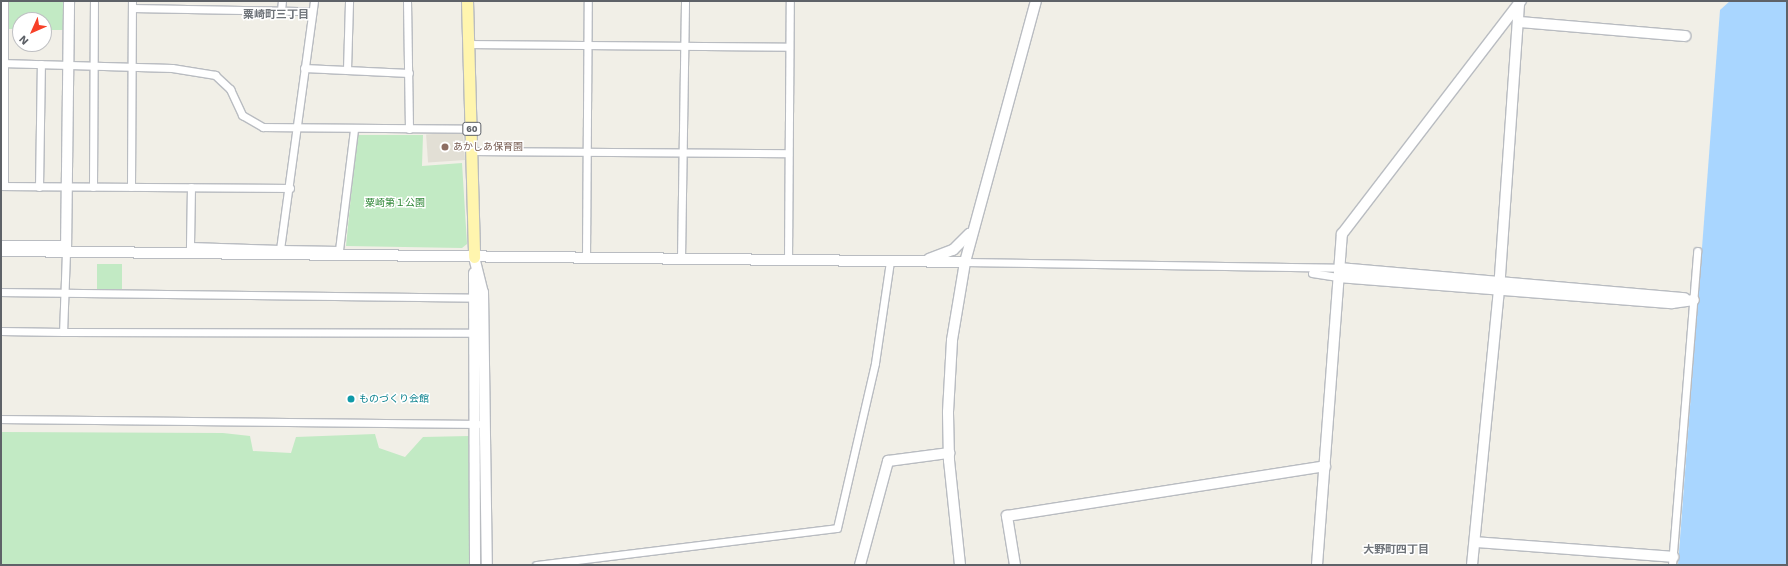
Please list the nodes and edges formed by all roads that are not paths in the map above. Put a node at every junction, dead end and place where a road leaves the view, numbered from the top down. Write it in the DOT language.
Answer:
graph roads {
  1 [pos="4,1"];
  2 [pos="69,1"];
  3 [pos="94,1"];
  4 [pos="282,1"];
  5 [pos="314,1"];
  6 [pos="349,1"];
  7 [pos="407,1"];
  8 [pos="467,1"];
  9 [pos="588,1"];
  10 [pos="685,1"];
  11 [pos="790,1"];
  12 [pos="1036,1"];
  13 [pos="1520,2"];
  14 [pos="132,5"];
  15 [pos="281,10"];
  16 [pos="312,11"];
  17 [pos="1519,22"];
  18 [pos="1685,36"];
  19 [pos="468,44"];
  20 [pos="587,46"];
  21 [pos="684,47"];
  22 [pos="788,47"];
  23 [pos="3,63"];
  24 [pos="41,64"];
  25 [pos="68,64"];
  26 [pos="94,66"];
  27 [pos="130,66"];
  28 [pos="304,68"];
  29 [pos="348,70"];
  30 [pos="409,73"];
  31 [pos="298,128"];
  32 [pos="409,129"];
  33 [pos="472,129"];
  34 [pos="354,130"];
  35 [pos="472,151"];
  36 [pos="587,152"];
  37 [pos="683,152"];
  38 [pos="788,153"];
  39 [pos="3,186"];
  40 [pos="40,187"];
  41 [pos="93,187"];
  42 [pos="132,187"];
  43 [pos="191,187"];
  44 [pos="67,188"];
  45 [pos="290,188"];
  46 [pos="971,232"];
  47 [pos="1,244"];
  48 [pos="67,248"];
  49 [pos="280,249"];
  50 [pos="1,251"];
  51 [pos="1697,251"];
  52 [pos="474,257"];
  53 [pos="586,258"];
  54 [pos="681,258"];
  55 [pos="788,260"];
  56 [pos="924,261"];
  57 [pos="890,262"];
  58 [pos="965,262"];
  59 [pos="1338,272"];
  60 [pos="1499,286"];
  61 [pos="1,292"];
  62 [pos="63,292"];
  63 [pos="478,298"];
  64 [pos="1694,300"];
  65 [pos="1,331"];
  66 [pos="63,332"];
  67 [pos="478,333"];
  68 [pos="1,419"];
  69 [pos="479,424"];
  70 [pos="949,453"];
  71 [pos="1325,466"];
  72 [pos="1475,542"];
  73 [pos="1673,561"];
  74 [pos="475,565"];
  75 [pos="487,565"];
  76 [pos="536,565"];
  77 [pos="860,565"];
  78 [pos="960,565"];
  79 [pos="1016,565"];
  80 [pos="1317,565"];
  81 [pos="1472,565"];
  1 -- 23 [label="street"];
  2 -- 25 [label="street"];
  3 -- 26 [label="street"];
  4 -- 15 [label="street"];
  5 -- 16 [label="street"];
  6 -- 29 [label="street"];
  7 -- 30 [label="street"];
  8 -- 19 [label="main road, 60"];
  9 -- 20 [label="street"];
  10 -- 21 [label="street"];
  11 -- 22 [label="street"];
  12 -- 46 [label="street"];
  13 -- 17 [label="street"];
  13 -- 59 [label="street"];
  14 -- 15 [label="street"];
  14 -- 27 [label="street"];
  15 -- 16 [label="street"];
  16 -- 28 [label="street"];
  17 -- 18 [label="street"];
  17 -- 60 [label="street"];
  19 -- 20 [label="street"];
  19 -- 33 [label="main road, 60"];
  20 -- 21 [label="street"];
  20 -- 36 [label="street"];
  21 -- 22 [label="street"];
  21 -- 37 [label="street"];
  22 -- 38 [label="street"];
  23 -- 24 [label="street"];
  23 -- 39 [label="street"];
  24 -- 25 [label="street"];
  24 -- 40 [label="street"];
  25 -- 26 [label="street"];
  25 -- 44 [label="street"];
  26 -- 27 [label="street"];
  26 -- 41 [label="street"];
  27 -- 31 [label="street"];
  27 -- 42 [label="street"];
  28 -- 29 [label="street"];
  28 -- 31 [label="street"];
  29 -- 30 [label="street"];
  30 -- 32 [label="street"];
  31 -- 34 [label="street"];
  31 -- 45 [label="street"];
  32 -- 33 [label="street"];
  32 -- 34 [label="street"];
  33 -- 35 [label="main road, 60"];
  34 -- 49 [label="street"];
  35 -- 36 [label="street"];
  35 -- 52 [label="main road, 60"];
  36 -- 37 [label="street"];
  36 -- 53 [label="street"];
  37 -- 38 [label="street"];
  37 -- 54 [label="street"];
  38 -- 55 [label="street"];
  39 -- 40 [label="street"];
  40 -- 44 [label="street"];
  41 -- 42 [label="street"];
  41 -- 44 [label="street"];
  42 -- 43 [label="street"];
  43 -- 45 [label="street"];
  43 -- 49 [label="street"];
  44 -- 48 [label="street"];
  45 -- 49 [label="street"];
  46 -- 56 [label="street"];
  46 -- 58 [label="street"];
  47 -- 48 [label="street"];
  48 -- 50 [label="street"];
  48 -- 52 [label="street"];
  48 -- 62 [label="street"];
  51 -- 64 [label="street"];
  52 -- 53 [label="street"];
  52 -- 63 [label="street"];
  53 -- 54 [label="street"];
  54 -- 55 [label="street"];
  55 -- 57 [label="street"];
  56 -- 57 [label="street"];
  56 -- 58 [label="street"];
  57 -- 76 [label="street"];
  58 -- 59 [label="street"];
  58 -- 70 [label="street"];
  59 -- 60 [label="street"];
  59 -- 71 [label="street"];
  60 -- 64 [label="street"];
  60 -- 72 [label="street"];
  61 -- 62 [label="street"];
  62 -- 63 [label="street"];
  62 -- 66 [label="street"];
  63 -- 67 [label="street"];
  64 -- 73 [label="street"];
  65 -- 66 [label="street"];
  66 -- 67 [label="street"];
  67 -- 69 [label="street"];
  68 -- 69 [label="street"];
  69 -- 74 [label="street"];
  69 -- 75 [label="street"];
  70 -- 77 [label="street"];
  70 -- 78 [label="street"];
  71 -- 79 [label="street"];
  71 -- 80 [label="street"];
  72 -- 73 [label="street"];
  72 -- 81 [label="street"];
}
